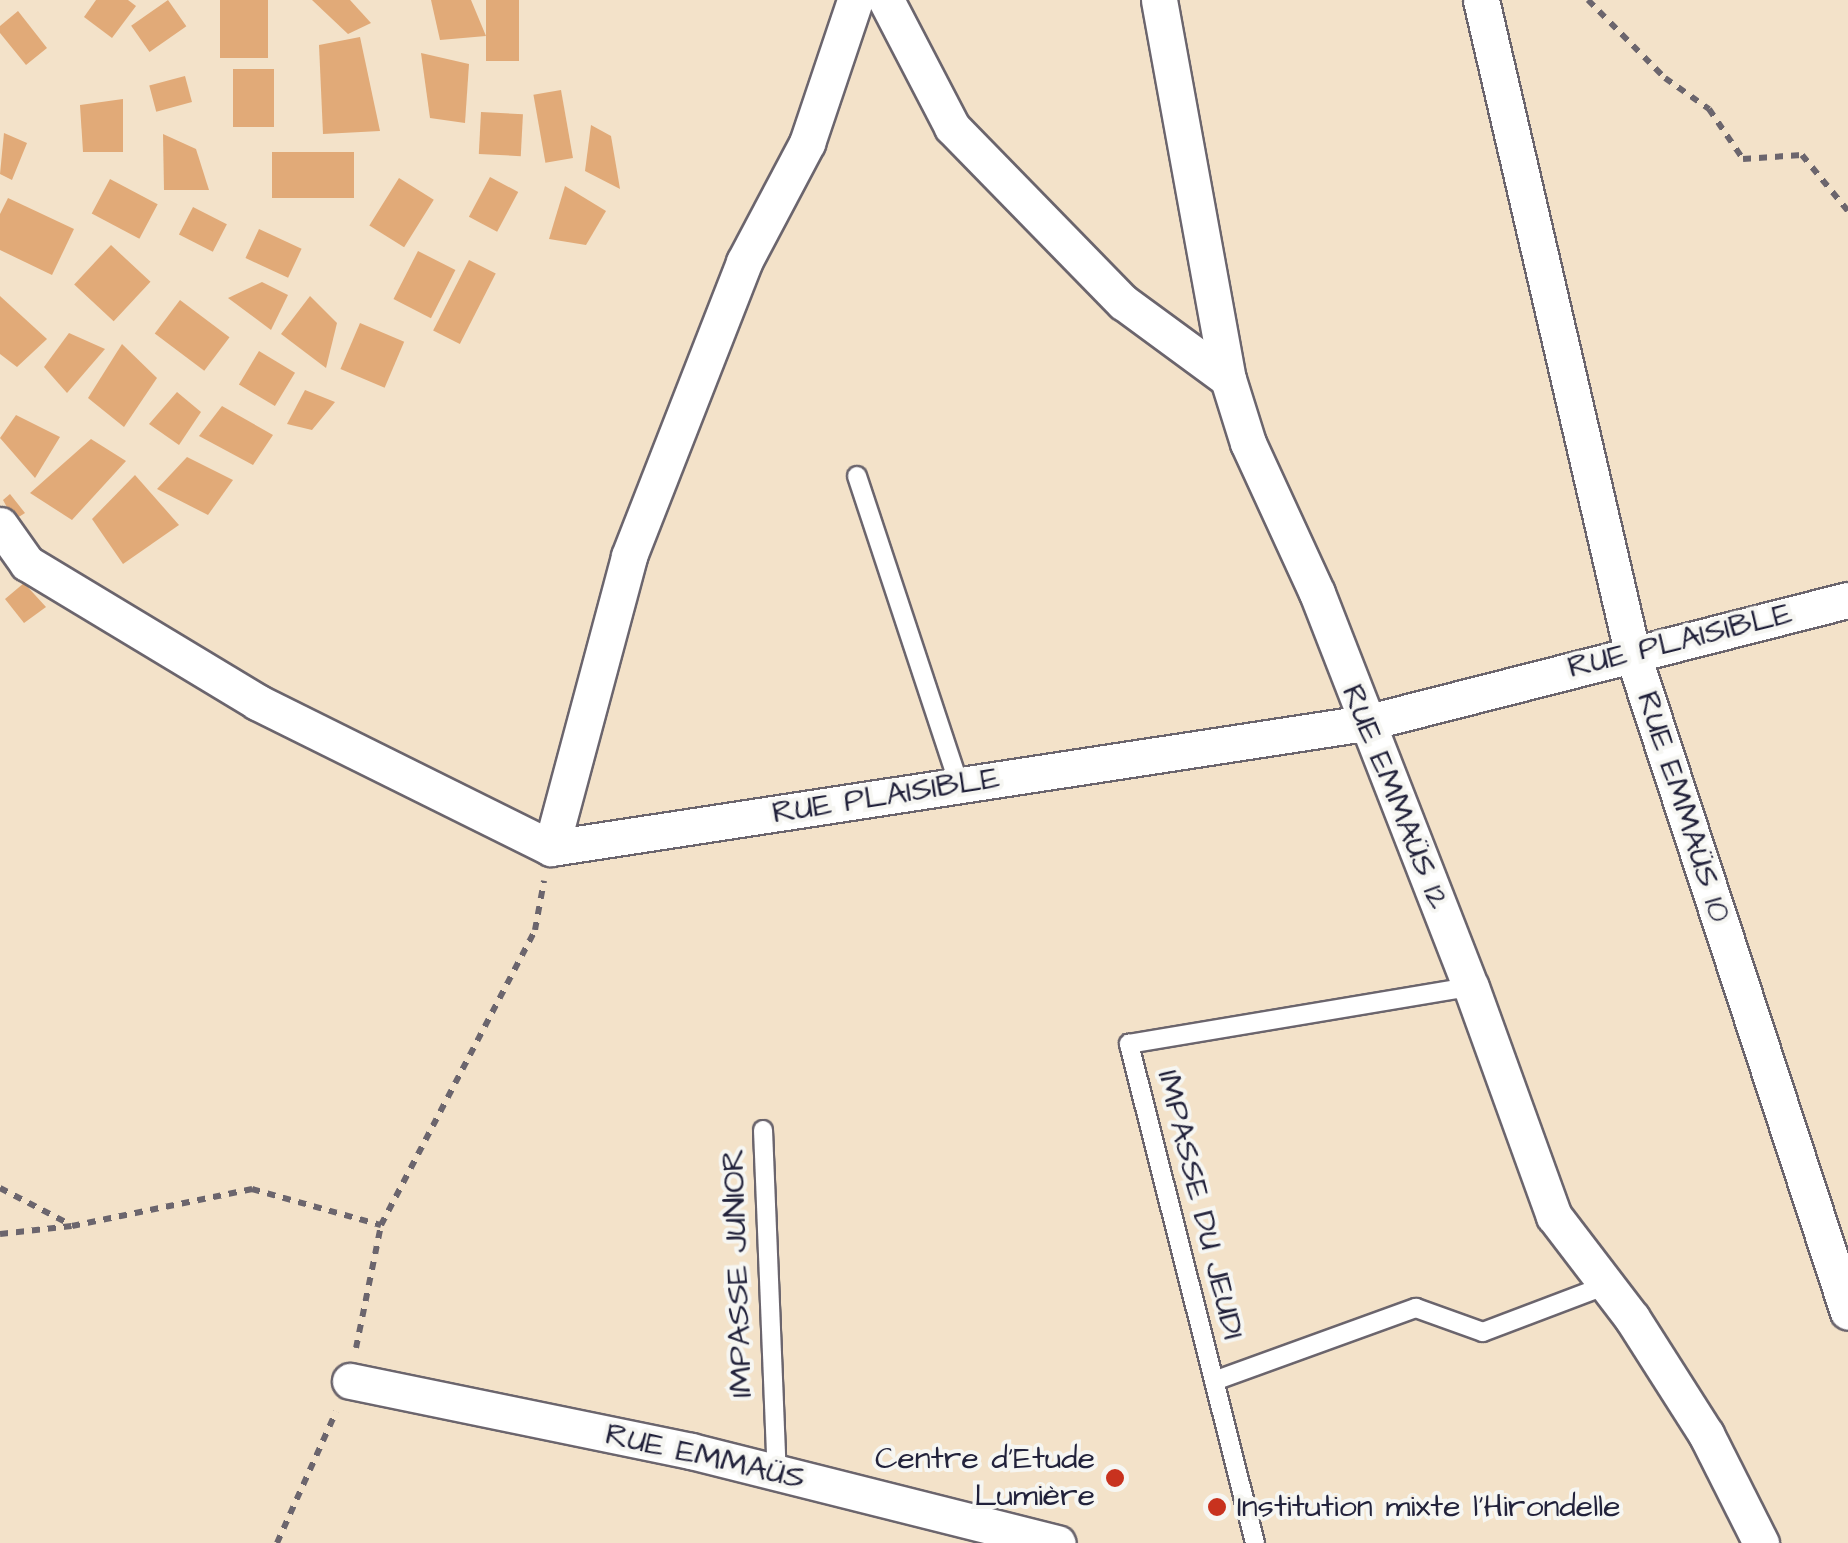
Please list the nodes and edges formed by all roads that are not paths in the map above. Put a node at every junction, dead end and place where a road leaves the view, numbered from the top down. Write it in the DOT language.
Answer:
graph roads {
  1 [pos="856,0"];
  2 [pos="886,0"];
  3 [pos="1160,0"];
  4 [pos="1482,0"];
  5 [pos="1228,379"];
  6 [pos="857,476"];
  7 [pos="0,524"];
  8 [pos="1848,600"];
  9 [pos="1632,652"];
  10 [pos="1365,723"];
  11 [pos="959,784"];
  12 [pos="551,848"];
  13 [pos="1471,987"];
  14 [pos="763,1130"];
  15 [pos="1607,1285"];
  16 [pos="1848,1312"];
  17 [pos="350,1381"];
  18 [pos="1214,1381"];
  19 [pos="777,1472"];
  20 [pos="1058,1543"];
  21 [pos="1255,1543"];
  22 [pos="1761,1543"];
  1 -- 12 [label="street"];
  2 -- 5 [label="street"];
  3 -- 5 [label="street, RUE EMMAÜS 12"];
  4 -- 9 [label="street, RUE EMMAÜS 10"];
  5 -- 10 [label="street, RUE EMMAÜS 12"];
  6 -- 11 [label="lane"];
  7 -- 12 [label="street"];
  8 -- 9 [label="street, RUE PLAISIBLE"];
  9 -- 10 [label="street, RUE PLAISIBLE"];
  9 -- 16 [label="street, RUE EMMAÜS 10"];
  10 -- 11 [label="street, RUE PLAISIBLE"];
  10 -- 13 [label="street, RUE EMMAÜS 12"];
  11 -- 12 [label="street, RUE PLAISIBLE"];
  13 -- 15 [label="street, RUE EMMAÜS 12"];
  13 -- 18 [label="lane, IMPASSE DU JEUDI"];
  14 -- 19 [label="lane, IMPASSE JUNIOR"];
  15 -- 18 [label="lane"];
  15 -- 22 [label="street, RUE EMMAÜS 12"];
  17 -- 19 [label="street, RUE EMMAÜS"];
  18 -- 21 [label="lane, IMPASSE DU JEUDI"];
  19 -- 20 [label="street, RUE EMMAÜS"];
}
